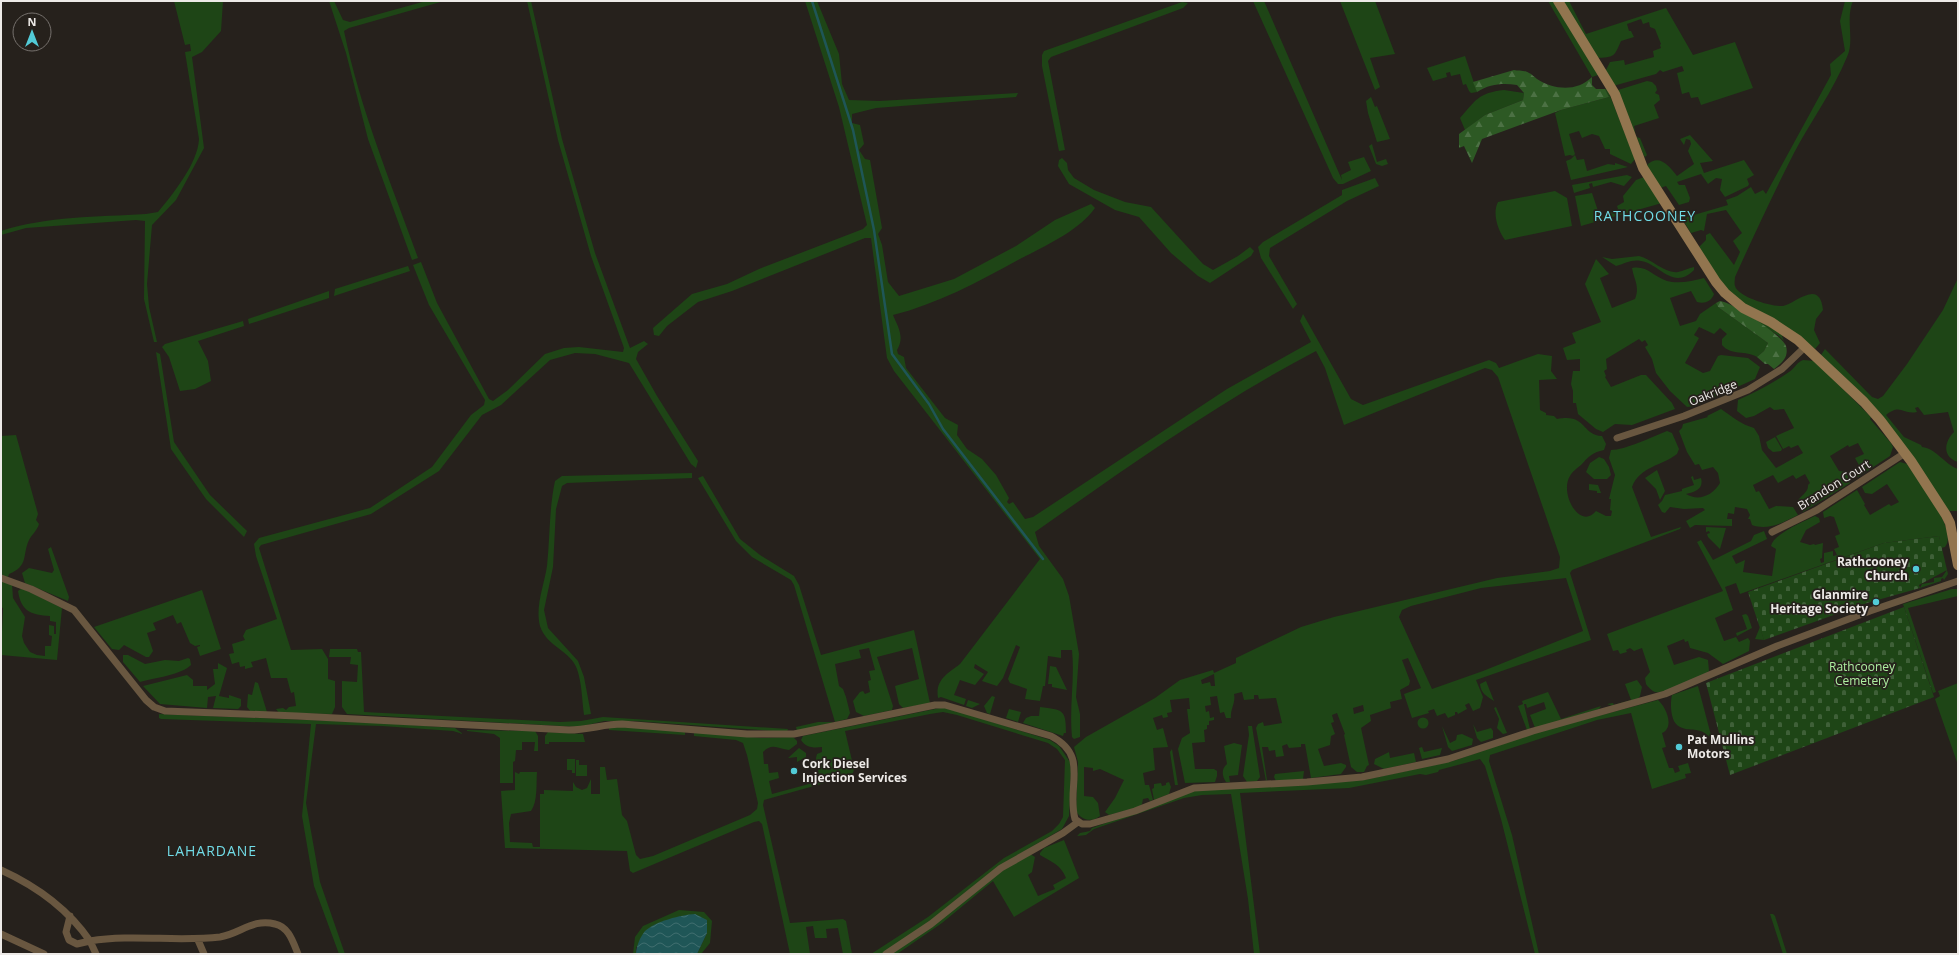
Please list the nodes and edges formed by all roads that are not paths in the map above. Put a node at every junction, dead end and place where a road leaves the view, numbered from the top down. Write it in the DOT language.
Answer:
graph roads {
  1 [pos="1558,1"];
  2 [pos="1805,347"];
  3 [pos="1617,438"];
  4 [pos="1905,453"];
  5 [pos="1954,521"];
  6 [pos="1772,532"];
  7 [pos="1958,565"];
  8 [pos="1,578"];
  9 [pos="1958,581"];
  10 [pos="1078,822"];
  11 [pos="1,870"];
  12 [pos="70,916"];
  13 [pos="1,934"];
  14 [pos="90,940"];
  15 [pos="198,940"];
  16 [pos="44,954"];
  17 [pos="96,954"];
  18 [pos="204,954"];
  19 [pos="298,954"];
  20 [pos="886,954"];
  1 -- 2 [label="street"];
  2 -- 3 [label="street, Oakridge"];
  2 -- 4 [label="street"];
  4 -- 5 [label="street"];
  4 -- 6 [label="street, Brandon Court"];
  5 -- 7 [label="street"];
  8 -- 10 [label="street"];
  9 -- 10 [label="street"];
  10 -- 20 [label="street"];
  11 -- 12 [label="street"];
  12 -- 14 [label="street"];
  12 -- 14 [label="street"];
  13 -- 16 [label="street"];
  14 -- 15 [label="street"];
  14 -- 17 [label="street"];
  15 -- 18 [label="street"];
  15 -- 19 [label="street"];
}
